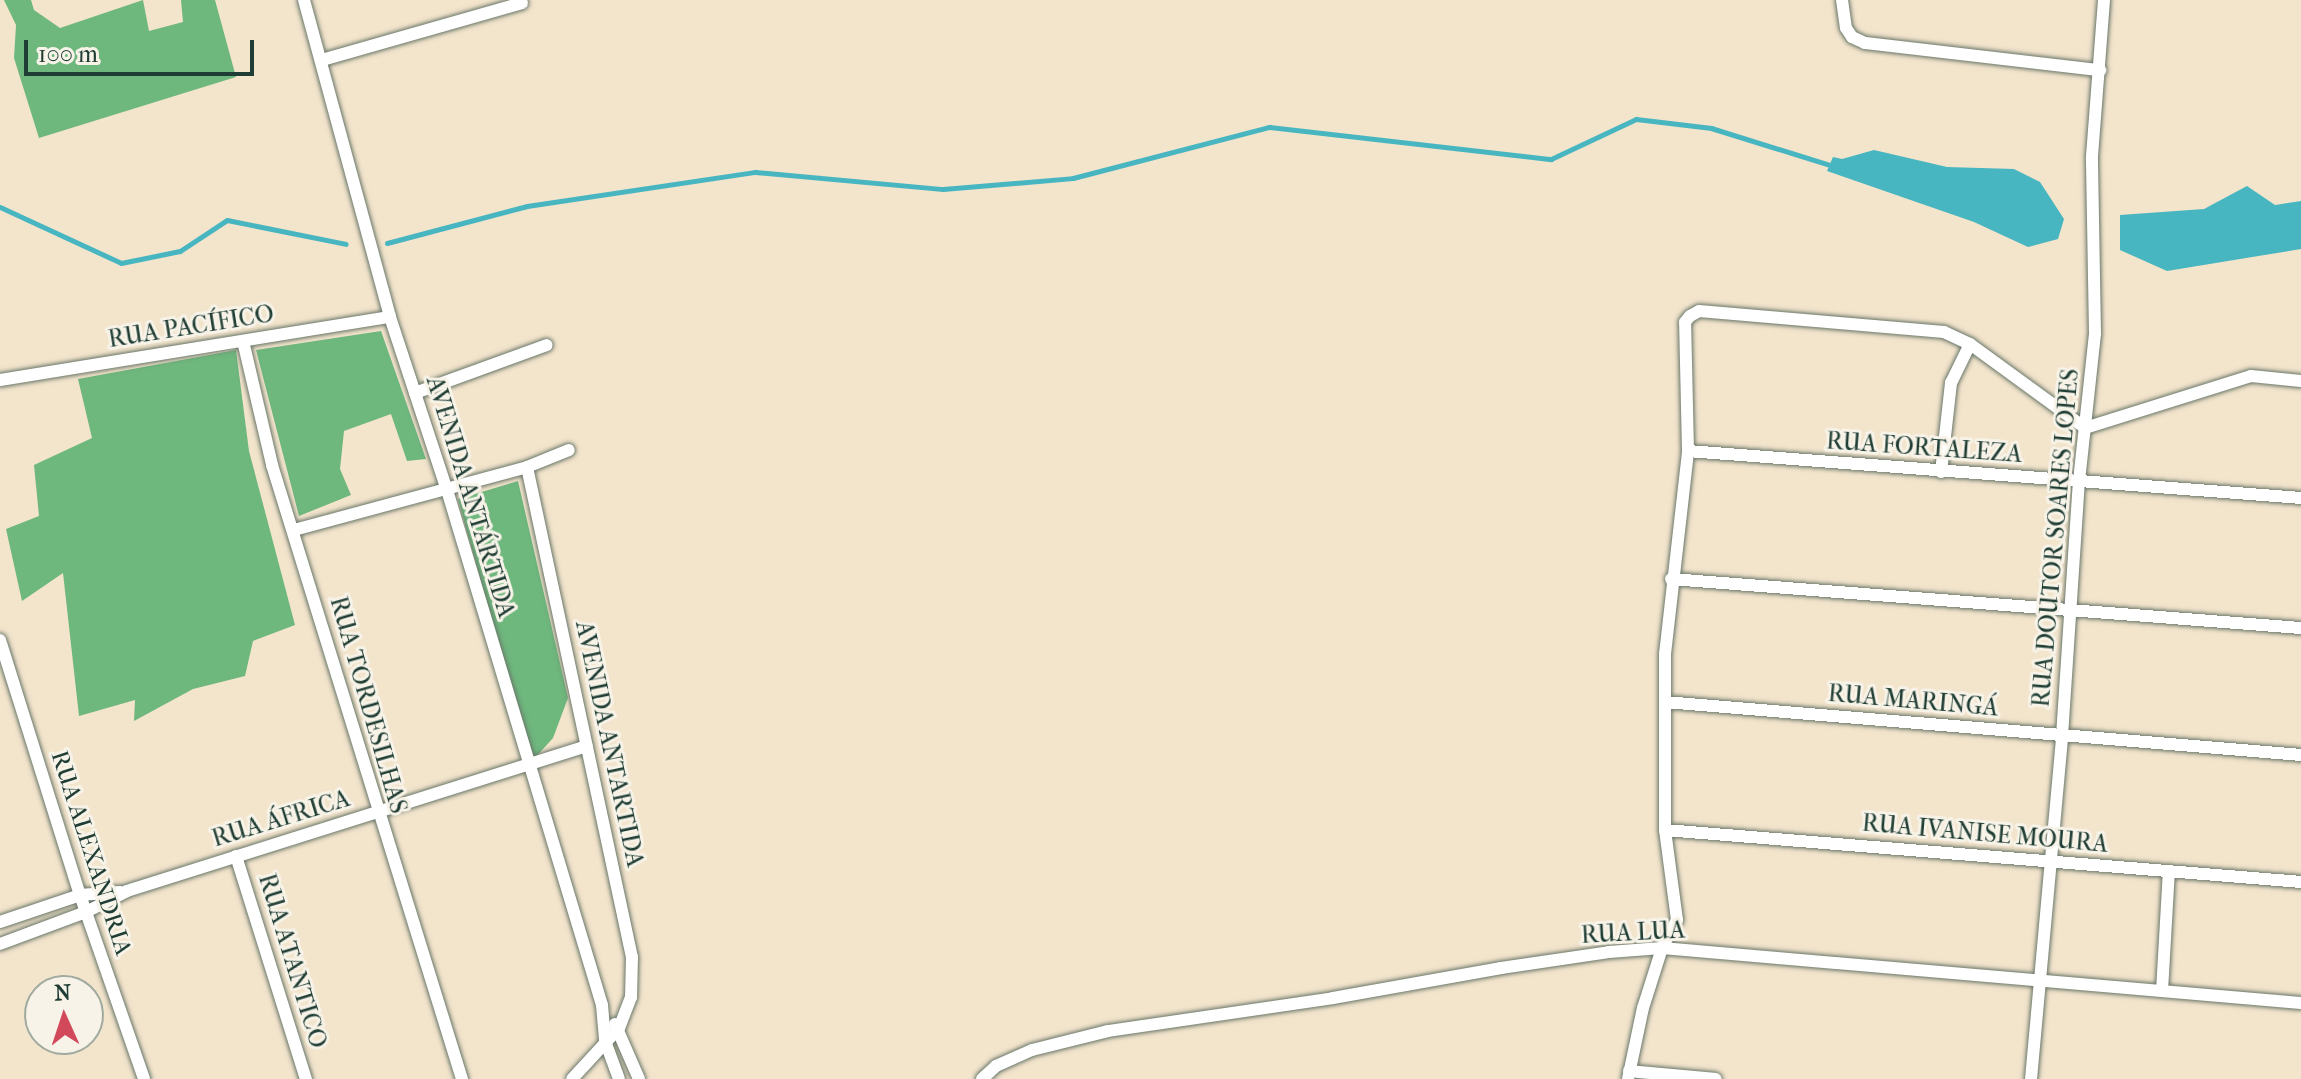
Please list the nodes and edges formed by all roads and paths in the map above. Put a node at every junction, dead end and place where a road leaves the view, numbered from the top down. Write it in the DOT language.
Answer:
graph roads {
  1 [pos="304,0"];
  2 [pos="1842,0"];
  3 [pos="2104,0"];
  4 [pos="522,3"];
  5 [pos="322,60"];
  6 [pos="2100,70"];
  7 [pos="390,317"];
  8 [pos="243,341"];
  9 [pos="1970,344"];
  10 [pos="547,345"];
  11 [pos="0,380"];
  12 [pos="2301,381"];
  13 [pos="415,393"];
  14 [pos="2085,428"];
  15 [pos="569,450"];
  16 [pos="1688,451"];
  17 [pos="527,467"];
  18 [pos="1941,472"];
  19 [pos="2079,481"];
  20 [pos="447,490"];
  21 [pos="2301,498"];
  22 [pos="294,530"];
  23 [pos="1671,579"];
  24 [pos="2069,612"];
  25 [pos="2301,628"];
  26 [pos="0,640"];
  27 [pos="1665,702"];
  28 [pos="2062,736"];
  29 [pos="587,746"];
  30 [pos="2301,755"];
  31 [pos="529,767"];
  32 [pos="376,812"];
  33 [pos="1665,830"];
  34 [pos="236,856"];
  35 [pos="2051,862"];
  36 [pos="2169,871"];
  37 [pos="2301,882"];
  38 [pos="127,891"];
  39 [pos="80,895"];
  40 [pos="86,912"];
  41 [pos="0,922"];
  42 [pos="0,944"];
  43 [pos="1662,948"];
  44 [pos="2038,983"];
  45 [pos="2162,991"];
  46 [pos="2301,1003"];
  47 [pos="602,1005"];
  48 [pos="619,1028"];
  49 [pos="605,1041"];
  50 [pos="1628,1075"];
  51 [pos="144,1079"];
  52 [pos="306,1079"];
  53 [pos="462,1079"];
  54 [pos="572,1079"];
  55 [pos="619,1079"];
  56 [pos="639,1079"];
  57 [pos="982,1079"];
  58 [pos="1716,1079"];
  59 [pos="2031,1079"];
  1 -- 5 [label="street, AVENIDA ANTÁRTIDA"];
  2 -- 6 [label="street"];
  3 -- 6 [label="street, RUA DOUTOR SOARES LOPES"];
  4 -- 5 [label="street"];
  5 -- 7 [label="street, AVENIDA ANTÁRTIDA"];
  6 -- 14 [label="street, RUA DOUTOR SOARES LOPES"];
  7 -- 8 [label="street, RUA PACÍFICO"];
  7 -- 13 [label="street, AVENIDA ANTÁRTIDA"];
  8 -- 11 [label="street, RUA PACÍFICO"];
  8 -- 22 [label="street, RUA TORDESILHAS"];
  9 -- 14 [label="street"];
  9 -- 16 [label="street"];
  9 -- 18 [label="street"];
  10 -- 13 [label="street"];
  12 -- 14 [label="street"];
  13 -- 20 [label="street, AVENIDA ANTÁRTIDA"];
  14 -- 19 [label="street, RUA DOUTOR SOARES LOPES"];
  15 -- 17 [label="street"];
  16 -- 18 [label="street, RUA FORTALEZA"];
  16 -- 23 [label="street"];
  17 -- 20 [label="street"];
  17 -- 29 [label="street, AVENIDA ANTARTIDA"];
  18 -- 19 [label="street, RUA FORTALEZA"];
  19 -- 21 [label="street, RUA FORTALEZA"];
  19 -- 24 [label="street, RUA DOUTOR SOARES LOPES"];
  20 -- 22 [label="street"];
  20 -- 31 [label="street, AVENIDA ANTÁRTIDA"];
  22 -- 32 [label="street, RUA TORDESILHAS"];
  23 -- 24 [label="street"];
  23 -- 27 [label="street"];
  24 -- 25 [label="street"];
  24 -- 28 [label="street, RUA DOUTOR SOARES LOPES"];
  26 -- 39 [label="street, RUA ALEXANDRIA"];
  27 -- 28 [label="street, RUA MARINGÁ"];
  27 -- 33 [label="street"];
  28 -- 30 [label="street, RUA MARINGÁ"];
  28 -- 35 [label="street, RUA DOUTOR SOARES LOPES"];
  29 -- 31 [label="street, RUA ÁFRICA"];
  29 -- 48 [label="street, AVENIDA ANTARTIDA"];
  31 -- 32 [label="street, RUA ÁFRICA"];
  31 -- 47 [label="street, AVENIDA ANTÁRTIDA"];
  32 -- 34 [label="street, RUA ÁFRICA"];
  32 -- 53 [label="street, RUA TORDESILHAS"];
  33 -- 35 [label="street, RUA IVANISE MOURA"];
  33 -- 43 [label="street"];
  34 -- 38 [label="street, RUA ÁFRICA"];
  34 -- 52 [label="street, RUA ATANTICO"];
  35 -- 36 [label="street, RUA IVANISE MOURA"];
  35 -- 44 [label="street, RUA DOUTOR SOARES LOPES"];
  36 -- 37 [label="street, RUA IVANISE MOURA"];
  36 -- 45 [label="street"];
  38 -- 39 [label="street, RUA ÁFRICA"];
  38 -- 40 [label="street, RUA ÁFRICA"];
  39 -- 40 [label="street, RUA ALEXANDRIA"];
  39 -- 41 [label="street, RUA ÁFRICA"];
  40 -- 42 [label="street, RUA ÁFRICA"];
  40 -- 51 [label="street, RUA ALEXANDRIA"];
  43 -- 44 [label="street, RUA LUA"];
  43 -- 50 [label="street"];
  43 -- 57 [label="street, RUA LUA"];
  44 -- 45 [label="street, RUA LUA"];
  44 -- 59 [label="street, RUA DOUTOR SOARES LOPES"];
  45 -- 46 [label="street, RUA LUA"];
  47 -- 48 [label="street, AVENIDA ANTÁRTIDA"];
  47 -- 49 [label="street, AVENIDA ANTÁRTIDA"];
  48 -- 49 [label="street"];
  48 -- 56 [label="street, AVENIDA ANTÁRTIDA"];
  49 -- 54 [label="street"];
  49 -- 55 [label="street, AVENIDA ANTÁRTIDA"];
  50 -- 58 [label="street"];
}
